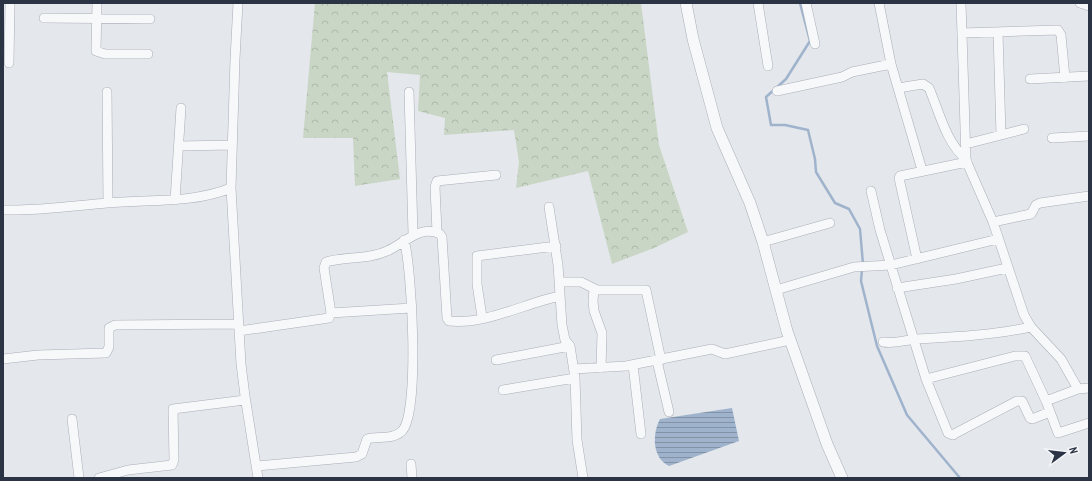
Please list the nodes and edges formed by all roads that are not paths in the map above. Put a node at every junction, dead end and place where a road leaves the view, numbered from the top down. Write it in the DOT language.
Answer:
graph roads {
  1 [pos="10,3"];
  2 [pos="97,3"];
  3 [pos="238,3"];
  4 [pos="686,3"];
  5 [pos="758,3"];
  6 [pos="806,3"];
  7 [pos="879,3"];
  8 [pos="961,3"];
  9 [pos="1080,3"];
  10 [pos="1089,6"];
  11 [pos="44,18"];
  12 [pos="96,18"];
  13 [pos="150,19"];
  14 [pos="998,32"];
  15 [pos="962,34"];
  16 [pos="815,44"];
  17 [pos="148,54"];
  18 [pos="10,63"];
  19 [pos="891,64"];
  20 [pos="768,66"];
  21 [pos="1089,76"];
  22 [pos="1030,78"];
  23 [pos="1065,78"];
  24 [pos="898,88"];
  25 [pos="777,91"];
  26 [pos="107,92"];
  27 [pos="409,92"];
  28 [pos="182,108"];
  29 [pos="1024,129"];
  30 [pos="1001,135"];
  31 [pos="1089,136"];
  32 [pos="1052,138"];
  33 [pos="966,144"];
  34 [pos="231,145"];
  35 [pos="179,146"];
  36 [pos="966,160"];
  37 [pos="922,170"];
  38 [pos="496,175"];
  39 [pos="231,188"];
  40 [pos="871,191"];
  41 [pos="1089,196"];
  42 [pos="175,200"];
  43 [pos="108,203"];
  44 [pos="549,207"];
  45 [pos="3,210"];
  46 [pos="993,222"];
  47 [pos="830,223"];
  48 [pos="437,232"];
  49 [pos="414,234"];
  50 [pos="998,239"];
  51 [pos="404,240"];
  52 [pos="763,242"];
  53 [pos="556,246"];
  54 [pos="917,259"];
  55 [pos="891,265"];
  56 [pos="1008,268"];
  57 [pos="560,282"];
  58 [pos="898,288"];
  59 [pos="594,289"];
  60 [pos="776,290"];
  61 [pos="560,296"];
  62 [pos="411,308"];
  63 [pos="331,313"];
  64 [pos="482,317"];
  65 [pos="1031,327"];
  66 [pos="239,328"];
  67 [pos="914,339"];
  68 [pos="790,340"];
  69 [pos="883,342"];
  70 [pos="570,346"];
  71 [pos="3,359"];
  72 [pos="496,360"];
  73 [pos="659,360"];
  74 [pos="633,365"];
  75 [pos="601,368"];
  76 [pos="575,373"];
  77 [pos="926,379"];
  78 [pos="1089,388"];
  79 [pos="1078,389"];
  80 [pos="503,390"];
  81 [pos="245,400"];
  82 [pos="1046,401"];
  83 [pos="669,412"];
  84 [pos="1050,412"];
  85 [pos="72,419"];
  86 [pos="1089,423"];
  87 [pos="641,434"];
  88 [pos="411,464"];
  89 [pos="257,466"];
  90 [pos="111,476"];
  91 [pos="79,478"];
  92 [pos="99,478"];
  93 [pos="258,478"];
  94 [pos="412,478"];
  95 [pos="583,478"];
  96 [pos="842,478"];
  1 -- 18 [label="street"];
  2 -- 12 [label="street"];
  3 -- 34 [label="street"];
  4 -- 52 [label="street"];
  5 -- 20 [label="street"];
  6 -- 16 [label="street"];
  7 -- 19 [label="street"];
  8 -- 15 [label="street"];
  9 -- 10 [label="street"];
  11 -- 12 [label="street"];
  12 -- 13 [label="street"];
  12 -- 17 [label="street"];
  14 -- 15 [label="street"];
  14 -- 23 [label="street"];
  14 -- 30 [label="street"];
  15 -- 33 [label="street"];
  19 -- 24 [label="street"];
  19 -- 25 [label="street"];
  21 -- 23 [label="street"];
  22 -- 23 [label="street"];
  24 -- 36 [label="street"];
  24 -- 37 [label="street"];
  26 -- 43 [label="street"];
  27 -- 49 [label="street"];
  28 -- 35 [label="street"];
  29 -- 30 [label="street"];
  30 -- 33 [label="street"];
  31 -- 32 [label="street"];
  33 -- 36 [label="street"];
  34 -- 35 [label="street"];
  34 -- 39 [label="street"];
  35 -- 42 [label="street"];
  36 -- 37 [label="street"];
  36 -- 46 [label="street"];
  37 -- 54 [label="street"];
  38 -- 48 [label="street"];
  39 -- 42 [label="street"];
  39 -- 66 [label="street"];
  40 -- 55 [label="street"];
  41 -- 46 [label="street"];
  42 -- 43 [label="street"];
  43 -- 45 [label="street"];
  44 -- 53 [label="street"];
  46 -- 50 [label="street"];
  47 -- 52 [label="street"];
  48 -- 49 [label="street"];
  48 -- 64 [label="street"];
  49 -- 51 [label="street"];
  50 -- 54 [label="street"];
  50 -- 56 [label="street"];
  51 -- 62 [label="street"];
  51 -- 63 [label="street"];
  52 -- 60 [label="street"];
  53 -- 57 [label="street"];
  53 -- 64 [label="street"];
  54 -- 55 [label="street"];
  55 -- 58 [label="street"];
  55 -- 60 [label="street"];
  56 -- 58 [label="street"];
  56 -- 65 [label="street"];
  57 -- 59 [label="street"];
  57 -- 61 [label="street"];
  58 -- 67 [label="street"];
  59 -- 73 [label="street"];
  59 -- 75 [label="street"];
  60 -- 68 [label="street"];
  61 -- 64 [label="street"];
  61 -- 70 [label="street"];
  62 -- 63 [label="street"];
  62 -- 89 [label="street"];
  63 -- 66 [label="street"];
  65 -- 67 [label="street"];
  65 -- 79 [label="street"];
  66 -- 71 [label="street"];
  66 -- 81 [label="street"];
  67 -- 69 [label="street"];
  67 -- 77 [label="street"];
  68 -- 73 [label="street"];
  68 -- 96 [label="street"];
  70 -- 72 [label="street"];
  70 -- 76 [label="street"];
  73 -- 74 [label="street"];
  73 -- 83 [label="street"];
  74 -- 75 [label="street"];
  74 -- 87 [label="street"];
  75 -- 76 [label="street"];
  76 -- 80 [label="street"];
  76 -- 95 [label="street"];
  77 -- 82 [label="street"];
  77 -- 84 [label="street"];
  78 -- 79 [label="street"];
  79 -- 82 [label="street"];
  81 -- 89 [label="street"];
  81 -- 90 [label="street"];
  82 -- 84 [label="street"];
  84 -- 86 [label="street"];
  85 -- 91 [label="street"];
  88 -- 94 [label="street"];
  89 -- 93 [label="street"];
  90 -- 92 [label="street"];
}
